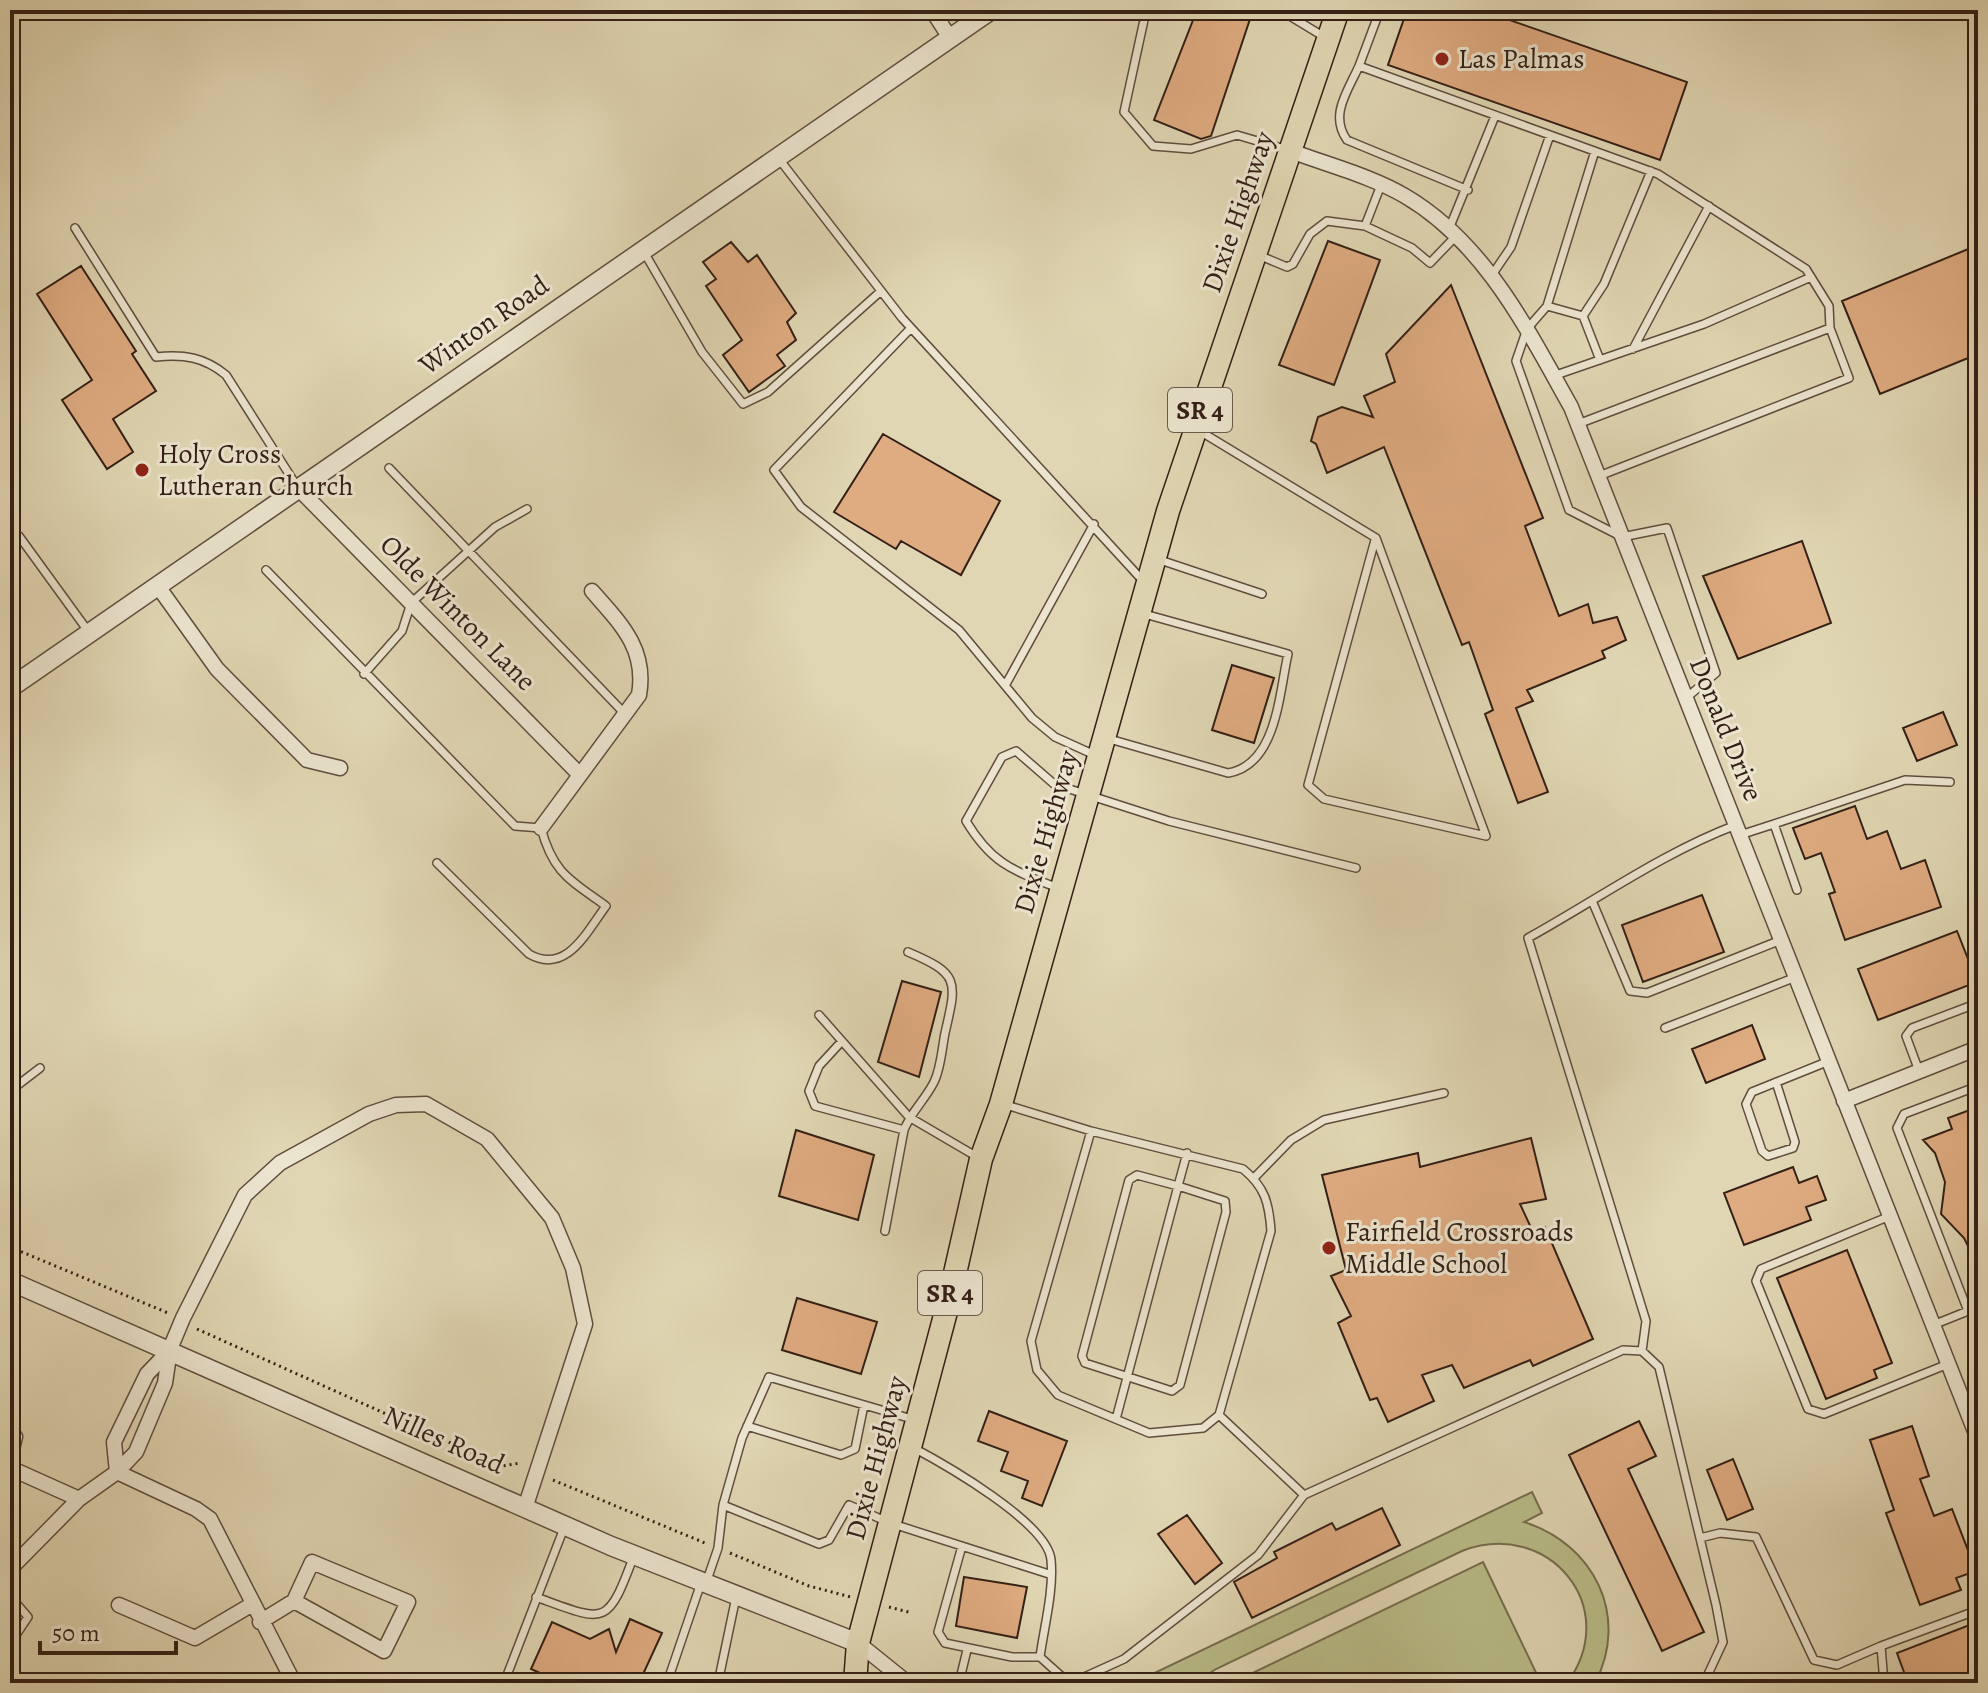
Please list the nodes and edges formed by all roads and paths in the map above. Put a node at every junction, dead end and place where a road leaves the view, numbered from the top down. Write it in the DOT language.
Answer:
graph roads {
  1 [pos="932,10"];
  2 [pos="991,10"];
  3 [pos="1134,10"];
  4 [pos="1280,10"];
  5 [pos="1338,10"];
  6 [pos="1380,10"];
  7 [pos="950,38"];
  8 [pos="1329,39"];
  9 [pos="1359,66"];
  10 [pos="1495,116"];
  11 [pos="1550,135"];
  12 [pos="1291,151"];
  13 [pos="1595,151"];
  14 [pos="777,157"];
  15 [pos="1651,171"];
  16 [pos="1381,185"];
  17 [pos="1468,190"];
  18 [pos="1709,206"];
  19 [pos="1365,226"];
  20 [pos="75,228"];
  21 [pos="1452,232"];
  22 [pos="643,250"];
  23 [pos="1255,253"];
  24 [pos="1491,277"];
  25 [pos="1811,277"];
  26 [pos="881,291"];
  27 [pos="1547,306"];
  28 [pos="1583,316"];
  29 [pos="911,328"];
  30 [pos="1830,328"];
  31 [pos="1527,329"];
  32 [pos="1633,349"];
  33 [pos="1600,360"];
  34 [pos="1553,376"];
  35 [pos="1578,424"];
  36 [pos="1194,428"];
  37 [pos="389,468"];
  38 [pos="1599,476"];
  39 [pos="298,488"];
  40 [pos="527,509"];
  41 [pos="1094,524"];
  42 [pos="19,536"];
  43 [pos="1622,537"];
  44 [pos="1376,538"];
  45 [pos="469,550"];
  46 [pos="1155,558"];
  47 [pos="266,570"];
  48 [pos="157,585"];
  49 [pos="1147,585"];
  50 [pos="592,591"];
  51 [pos="1262,594"];
  52 [pos="411,603"];
  53 [pos="1139,613"];
  54 [pos="89,632"];
  55 [pos="364,674"];
  56 [pos="1006,684"];
  57 [pos="10,688"];
  58 [pos="1686,698"];
  59 [pos="625,714"];
  60 [pos="1101,747"];
  61 [pos="340,768"];
  62 [pos="580,775"];
  63 [pos="1950,782"];
  64 [pos="1088,796"];
  65 [pos="1774,824"];
  66 [pos="541,828"];
  67 [pos="1738,830"];
  68 [pos="437,863"];
  69 [pos="1356,868"];
  70 [pos="1061,890"];
  71 [pos="1797,890"];
  72 [pos="1593,903"];
  73 [pos="1781,940"];
  74 [pos="908,952"];
  75 [pos="1796,977"];
  76 [pos="1978,1003"];
  77 [pos="819,1015"];
  78 [pos="1665,1028"];
  79 [pos="842,1041"];
  80 [pos="1978,1048"];
  81 [pos="1829,1061"];
  82 [pos="40,1068"];
  83 [pos="1919,1071"];
  84 [pos="1776,1082"];
  85 [pos="1978,1086"];
  86 [pos="10,1091"];
  87 [pos="1444,1093"];
  88 [pos="1844,1101"];
  89 [pos="1001,1104"];
  90 [pos="909,1117"];
  91 [pos="904,1130"];
  92 [pos="1091,1131"];
  93 [pos="1187,1153"];
  94 [pos="981,1159"];
  95 [pos="1254,1178"];
  96 [pos="1178,1186"];
  97 [pos="1890,1216"];
  98 [pos="885,1231"];
  99 [pos="10,1247"];
  100 [pos="10,1281"];
  101 [pos="1978,1307"];
  102 [pos="172,1311"];
  103 [pos="1968,1311"];
  104 [pos="194,1325"];
  105 [pos="1933,1325"];
  106 [pos="170,1349"];
  107 [pos="1642,1351"];
  108 [pos="1948,1364"];
  109 [pos="1127,1377"];
  110 [pos="864,1405"];
  111 [pos="1219,1415"];
  112 [pos="1116,1419"];
  113 [pos="916,1420"];
  114 [pos="747,1426"];
  115 [pos="10,1434"];
  116 [pos="1978,1437"];
  117 [pos="910,1446"];
  118 [pos="10,1457"];
  119 [pos="518,1461"];
  120 [pos="10,1468"];
  121 [pos="117,1472"];
  122 [pos="546,1477"];
  123 [pos="1304,1495"];
  124 [pos="79,1499"];
  125 [pos="723,1505"];
  126 [pos="525,1508"];
  127 [pos="890,1523"];
  128 [pos="564,1526"];
  129 [pos="1700,1538"];
  130 [pos="962,1546"];
  131 [pos="718,1548"];
  132 [pos="634,1556"];
  133 [pos="10,1569"];
  134 [pos="1049,1574"];
  135 [pos="703,1584"];
  136 [pos="820,1589"];
  137 [pos="10,1596"];
  138 [pos="536,1597"];
  139 [pos="736,1597"];
  140 [pos="294,1601"];
  141 [pos="119,1605"];
  142 [pos="251,1605"];
  143 [pos="1978,1610"];
  144 [pos="260,1622"];
  145 [pos="858,1643"];
  146 [pos="10,1644"];
  147 [pos="1881,1646"];
  148 [pos="967,1650"];
  149 [pos="1040,1657"];
  150 [pos="294,1683"];
  151 [pos="504,1683"];
  152 [pos="667,1683"];
  153 [pos="718,1683"];
  154 [pos="855,1683"];
  155 [pos="918,1683"];
  156 [pos="959,1683"];
  157 [pos="1070,1683"];
  158 [pos="1704,1683"];
  159 [pos="1884,1683"];
  1 -- 7 [label="street"];
  2 -- 7 [label="street, Winton Road"];
  3 -- 12 [label="lane"];
  4 -- 8 [label="lane"];
  5 -- 8 [label="main road, Dixie Highway / SR 4"];
  6 -- 9 [label="lane"];
  7 -- 14 [label="street, Winton Road"];
  8 -- 12 [label="main road, Dixie Highway / SR 4"];
  9 -- 10 [label="lane"];
  9 -- 17 [label="lane"];
  10 -- 11 [label="lane"];
  10 -- 17 [label="lane"];
  11 -- 13 [label="lane"];
  11 -- 24 [label="lane"];
  12 -- 16 [label="street, Donald Drive"];
  12 -- 23 [label="main road, Dixie Highway / SR 4"];
  13 -- 15 [label="lane"];
  13 -- 27 [label="lane"];
  14 -- 22 [label="street, Winton Road"];
  14 -- 26 [label="lane"];
  15 -- 18 [label="lane"];
  15 -- 28 [label="lane"];
  16 -- 19 [label="lane"];
  16 -- 21 [label="street, Donald Drive"];
  17 -- 21 [label="lane"];
  18 -- 25 [label="lane"];
  18 -- 32 [label="lane"];
  19 -- 21 [label="lane"];
  19 -- 23 [label="lane"];
  20 -- 39 [label="lane"];
  21 -- 24 [label="street, Donald Drive"];
  22 -- 26 [label="lane"];
  22 -- 39 [label="street, Winton Road"];
  23 -- 36 [label="main road, Dixie Highway / SR 4"];
  24 -- 31 [label="street, Donald Drive"];
  25 -- 30 [label="lane"];
  25 -- 32 [label="lane"];
  26 -- 29 [label="lane"];
  27 -- 28 [label="lane"];
  27 -- 31 [label="lane"];
  28 -- 33 [label="lane"];
  29 -- 41 [label="lane"];
  29 -- 56 [label="lane"];
  30 -- 35 [label="lane"];
  30 -- 38 [label="lane"];
  31 -- 34 [label="street, Donald Drive"];
  31 -- 43 [label="lane"];
  32 -- 33 [label="lane"];
  33 -- 34 [label="lane"];
  34 -- 35 [label="street, Donald Drive"];
  35 -- 38 [label="street, Donald Drive"];
  36 -- 44 [label="lane"];
  36 -- 46 [label="main road, Dixie Highway / SR 4"];
  37 -- 45 [label="lane"];
  38 -- 43 [label="street, Donald Drive"];
  39 -- 48 [label="street, Winton Road"];
  39 -- 52 [label="street, Olde Winton Lane"];
  40 -- 45 [label="lane"];
  41 -- 49 [label="lane"];
  41 -- 56 [label="lane"];
  42 -- 54 [label="lane"];
  43 -- 58 [label="street, Donald Drive"];
  43 -- 58 [label="lane"];
  44 -- 44 [label="lane"];
  45 -- 52 [label="lane"];
  45 -- 59 [label="lane"];
  46 -- 49 [label="main road, Dixie Highway / SR 4"];
  46 -- 51 [label="lane"];
  47 -- 55 [label="lane"];
  48 -- 54 [label="street, Winton Road"];
  48 -- 61 [label="street"];
  49 -- 53 [label="main road, Dixie Highway / SR 4"];
  50 -- 59 [label="street"];
  52 -- 55 [label="lane"];
  52 -- 62 [label="street, Olde Winton Lane"];
  53 -- 60 [label="main road, Dixie Highway / SR 4"];
  53 -- 60 [label="lane"];
  54 -- 57 [label="street, Winton Road"];
  55 -- 66 [label="lane"];
  56 -- 60 [label="lane"];
  58 -- 67 [label="street, Donald Drive"];
  59 -- 62 [label="street"];
  60 -- 64 [label="main road, Dixie Highway / SR 4"];
  62 -- 66 [label="street"];
  63 -- 65 [label="lane"];
  64 -- 69 [label="lane"];
  64 -- 70 [label="main road, Dixie Highway / SR 4"];
  64 -- 70 [label="lane"];
  65 -- 67 [label="lane"];
  65 -- 71 [label="lane"];
  66 -- 68 [label="lane"];
  67 -- 72 [label="lane"];
  67 -- 73 [label="street, Donald Drive"];
  70 -- 89 [label="main road, Dixie Highway / SR 4"];
  72 -- 73 [label="lane"];
  72 -- 107 [label="lane"];
  73 -- 75 [label="street, Donald Drive"];
  74 -- 90 [label="lane"];
  75 -- 78 [label="lane"];
  75 -- 81 [label="street, Donald Drive"];
  76 -- 83 [label="lane"];
  77 -- 79 [label="lane"];
  79 -- 90 [label="lane"];
  79 -- 91 [label="lane"];
  80 -- 83 [label="street"];
  81 -- 84 [label="lane"];
  81 -- 88 [label="street, Donald Drive"];
  82 -- 86 [label="lane"];
  83 -- 88 [label="street"];
  84 -- 84 [label="lane"];
  85 -- 103 [label="lane"];
  87 -- 95 [label="lane"];
  88 -- 97 [label="street, Donald Drive"];
  89 -- 92 [label="lane"];
  89 -- 94 [label="main road, Dixie Highway / SR 4"];
  90 -- 91 [label="lane"];
  90 -- 94 [label="lane"];
  91 -- 98 [label="lane"];
  92 -- 93 [label="lane"];
  92 -- 112 [label="lane"];
  93 -- 95 [label="lane"];
  93 -- 96 [label="lane"];
  94 -- 113 [label="main road, Dixie Highway / SR 4"];
  95 -- 111 [label="lane"];
  96 -- 109 [label="lane"];
  96 -- 109 [label="lane"];
  96 -- 109 [label="lane"];
  97 -- 105 [label="street, Donald Drive"];
  97 -- 108 [label="lane"];
  99 -- 102 [label="path"];
  100 -- 106 [label="street, Nilles Road"];
  101 -- 103 [label="lane"];
  103 -- 105 [label="lane"];
  104 -- 119 [label="path"];
  105 -- 108 [label="street, Donald Drive"];
  106 -- 121 [label="street"];
  106 -- 121 [label="street"];
  106 -- 126 [label="street, Nilles Road"];
  106 -- 126 [label="street"];
  107 -- 123 [label="lane"];
  107 -- 129 [label="lane"];
  108 -- 116 [label="street, Donald Drive"];
  109 -- 112 [label="lane"];
  110 -- 113 [label="lane"];
  110 -- 114 [label="lane"];
  110 -- 114 [label="lane"];
  111 -- 112 [label="lane"];
  111 -- 123 [label="lane"];
  113 -- 117 [label="main road, Dixie Highway / SR 4"];
  114 -- 125 [label="lane"];
  115 -- 118 [label="street"];
  117 -- 127 [label="main road, Dixie Highway / SR 4"];
  117 -- 134 [label="lane"];
  120 -- 124 [label="street"];
  121 -- 124 [label="street"];
  121 -- 142 [label="street"];
  122 -- 131 [label="path"];
  123 -- 157 [label="lane"];
  124 -- 133 [label="street"];
  125 -- 127 [label="lane"];
  125 -- 131 [label="lane"];
  126 -- 128 [label="street, Nilles Road"];
  127 -- 130 [label="lane"];
  127 -- 145 [label="main road, Dixie Highway / SR 4"];
  128 -- 132 [label="street, Nilles Road"];
  128 -- 138 [label="lane"];
  129 -- 147 [label="lane"];
  129 -- 158 [label="lane"];
  130 -- 134 [label="lane"];
  130 -- 148 [label="lane"];
  131 -- 135 [label="lane"];
  131 -- 136 [label="path"];
  132 -- 135 [label="street, Nilles Road"];
  132 -- 138 [label="lane"];
  134 -- 149 [label="lane"];
  135 -- 139 [label="street, Nilles Road"];
  135 -- 152 [label="lane"];
  137 -- 146 [label="lane"];
  138 -- 151 [label="lane"];
  139 -- 145 [label="street, Nilles Road"];
  139 -- 153 [label="lane"];
  140 -- 140 [label="street"];
  140 -- 144 [label="street"];
  141 -- 142 [label="street"];
  142 -- 144 [label="street"];
  143 -- 147 [label="lane"];
  144 -- 150 [label="street"];
  145 -- 154 [label="main road, Dixie Highway / SR 4"];
  145 -- 155 [label="street"];
  147 -- 159 [label="lane"];
  148 -- 149 [label="lane"];
  148 -- 156 [label="lane"];
  149 -- 157 [label="lane"];
}
